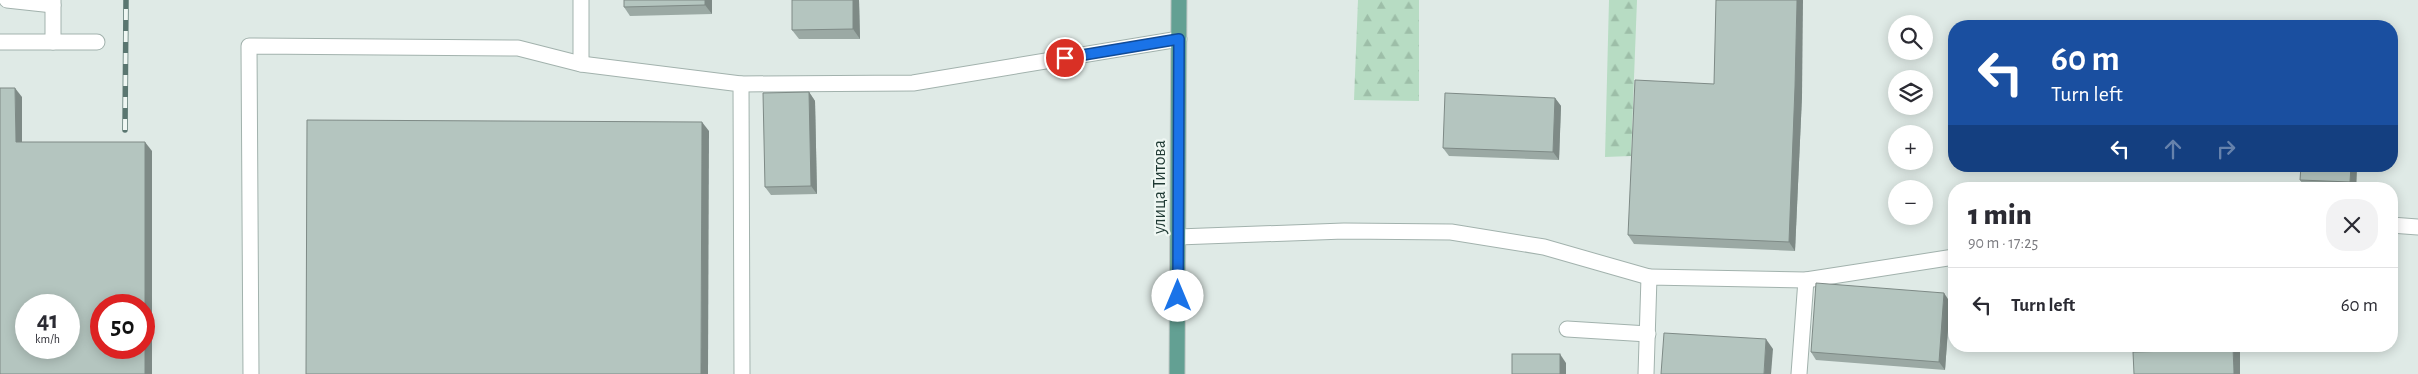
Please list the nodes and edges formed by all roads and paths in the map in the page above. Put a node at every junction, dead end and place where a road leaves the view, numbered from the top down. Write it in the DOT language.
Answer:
graph roads {
  1 [pos="7,0"];
  2 [pos="581,0"];
  3 [pos="1179,0"];
  4 [pos="53,2"];
  5 [pos="1179,39"];
  6 [pos="0,42"];
  7 [pos="53,42"];
  8 [pos="97,42"];
  9 [pos="581,64"];
  10 [pos="741,84"];
  11 [pos="2398,226"];
  12 [pos="2418,227"];
  13 [pos="1178,237"];
  14 [pos="1948,258"];
  15 [pos="1650,277"];
  16 [pos="1806,280"];
  17 [pos="1567,329"];
  18 [pos="1648,334"];
  19 [pos="251,374"];
  20 [pos="742,374"];
  21 [pos="1177,374"];
  22 [pos="1646,374"];
  23 [pos="1799,374"];
  1 -- 4 [label="lane"];
  2 -- 9 [label="lane"];
  3 -- 5 [label="main road, улица Титова"];
  4 -- 7 [label="lane"];
  5 -- 10 [label="lane"];
  5 -- 13 [label="main road, улица Титова"];
  6 -- 7 [label="lane"];
  7 -- 8 [label="lane"];
  9 -- 10 [label="lane"];
  9 -- 19 [label="lane"];
  10 -- 20 [label="lane"];
  11 -- 12 [label="lane"];
  13 -- 15 [label="lane"];
  13 -- 21 [label="main road, улица Титова"];
  14 -- 16 [label="lane"];
  15 -- 16 [label="lane"];
  15 -- 18 [label="lane"];
  16 -- 23 [label="lane"];
  17 -- 18 [label="lane"];
  18 -- 22 [label="lane"];
}
